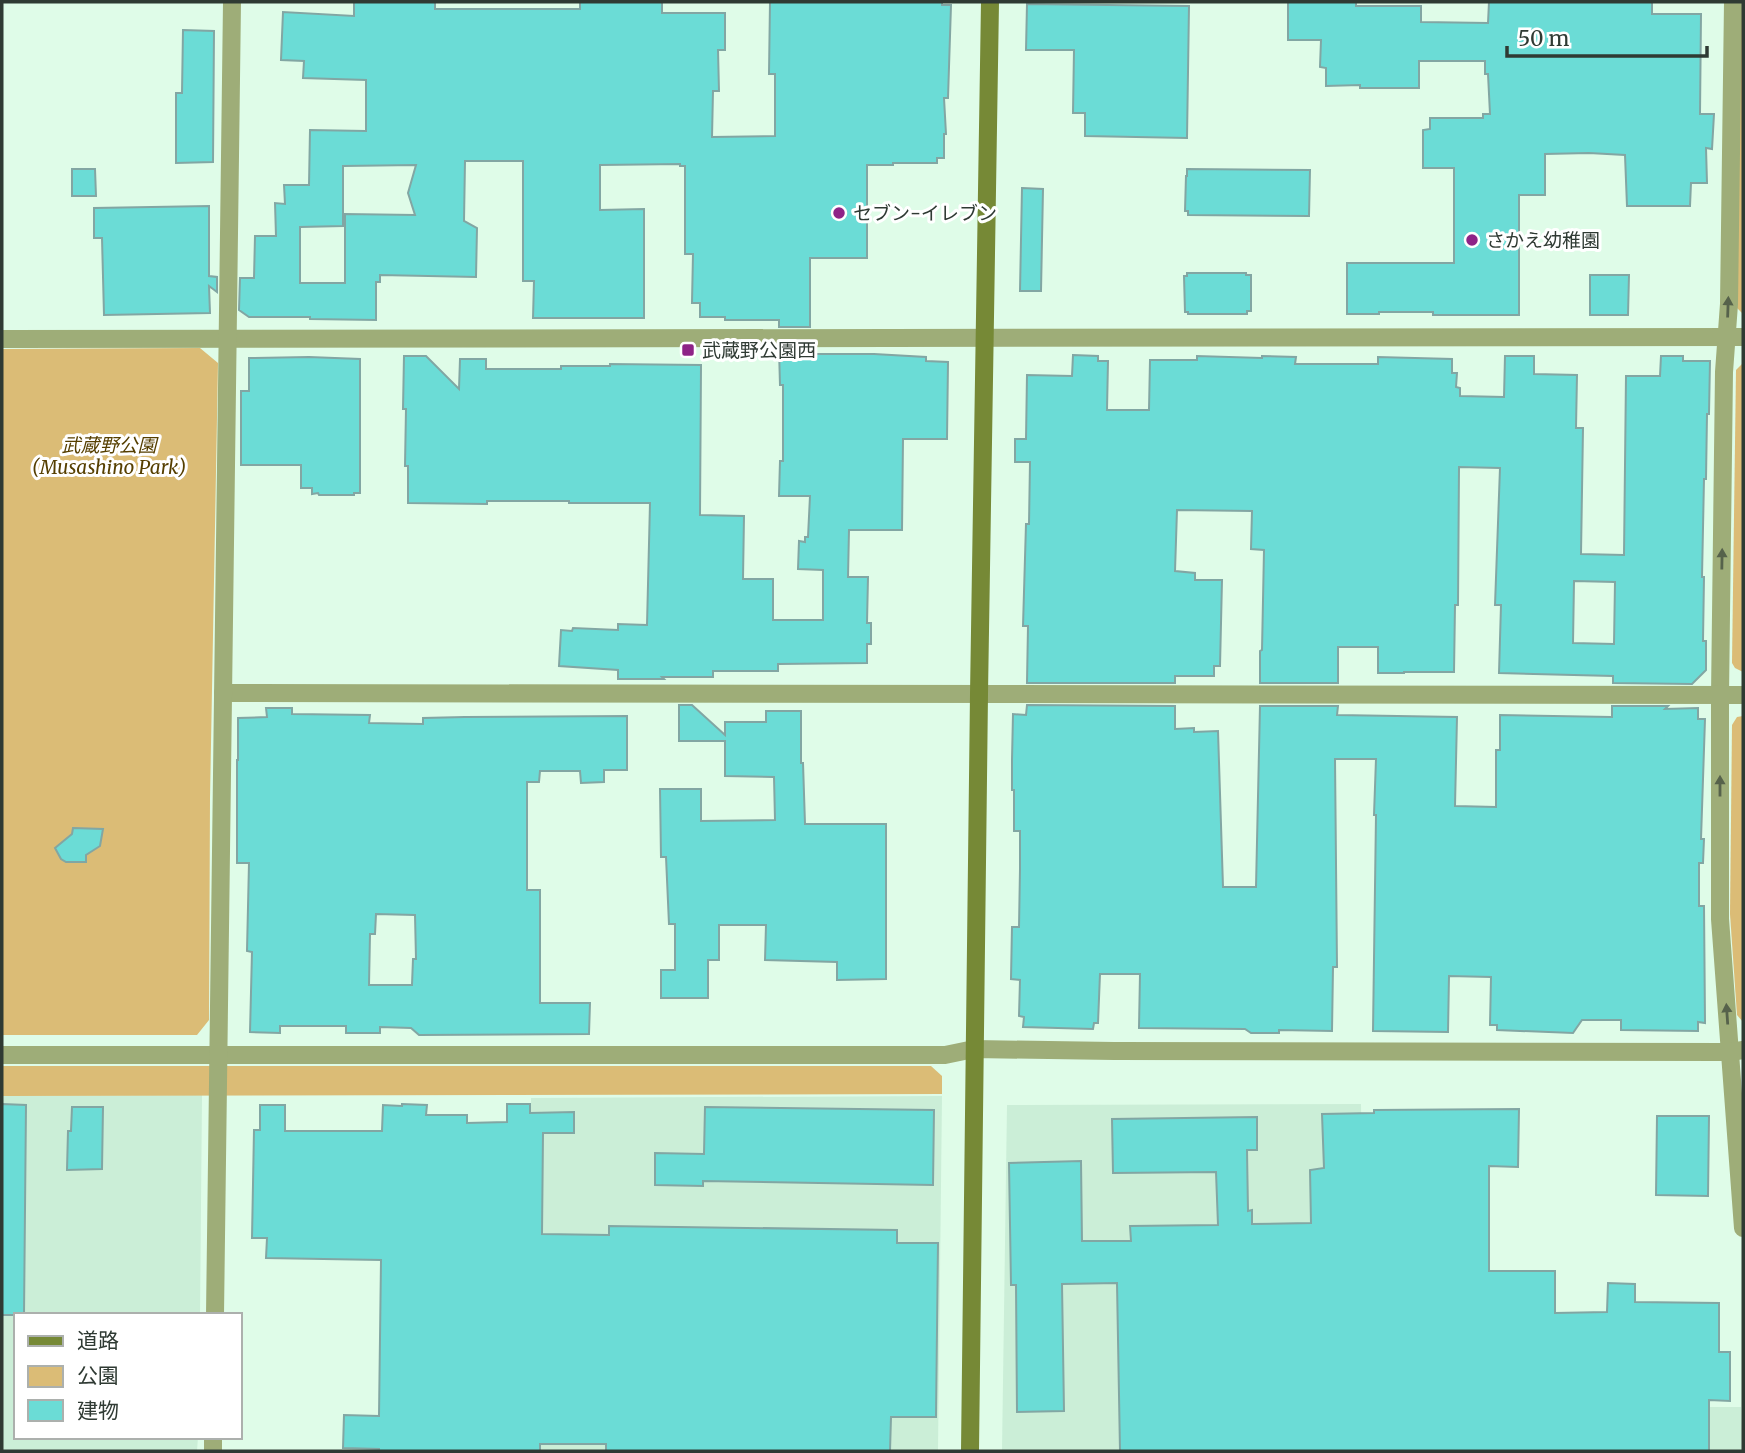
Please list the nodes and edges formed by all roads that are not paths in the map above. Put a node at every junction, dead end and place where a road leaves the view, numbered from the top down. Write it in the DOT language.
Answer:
graph roads {
  1 [pos="232,2"];
  2 [pos="989,2"];
  3 [pos="1732,2"];
  4 [pos="1735,337"];
  5 [pos="984,338"];
  6 [pos="2,339"];
  7 [pos="227,339"];
  8 [pos="223,693"];
  9 [pos="979,694"];
  10 [pos="1743,695"];
  11 [pos="1720,696"];
  12 [pos="974,1049"];
  13 [pos="1737,1051"];
  14 [pos="2,1055"];
  15 [pos="217,1056"];
  16 [pos="1743,1228"];
  17 [pos="215,1313"];
  18 [pos="970,1451"];
  1 -- 7 [label="street"];
  2 -- 5 [label="street"];
  4 -- 3 [label="street, one-way"];
  4 -- 5 [label="street"];
  11 -- 4 [label="street, one-way"];
  5 -- 7 [label="street"];
  5 -- 9 [label="street"];
  6 -- 7 [label="street"];
  7 -- 8 [label="street"];
  8 -- 9 [label="street"];
  8 -- 15 [label="street"];
  9 -- 11 [label="street"];
  9 -- 12 [label="street"];
  10 -- 11 [label="street"];
  13 -- 11 [label="street, one-way"];
  12 -- 13 [label="street"];
  12 -- 15 [label="street"];
  12 -- 18 [label="street"];
  13 -- 16 [label="street"];
  14 -- 15 [label="street"];
  15 -- 17 [label="street"];
}
